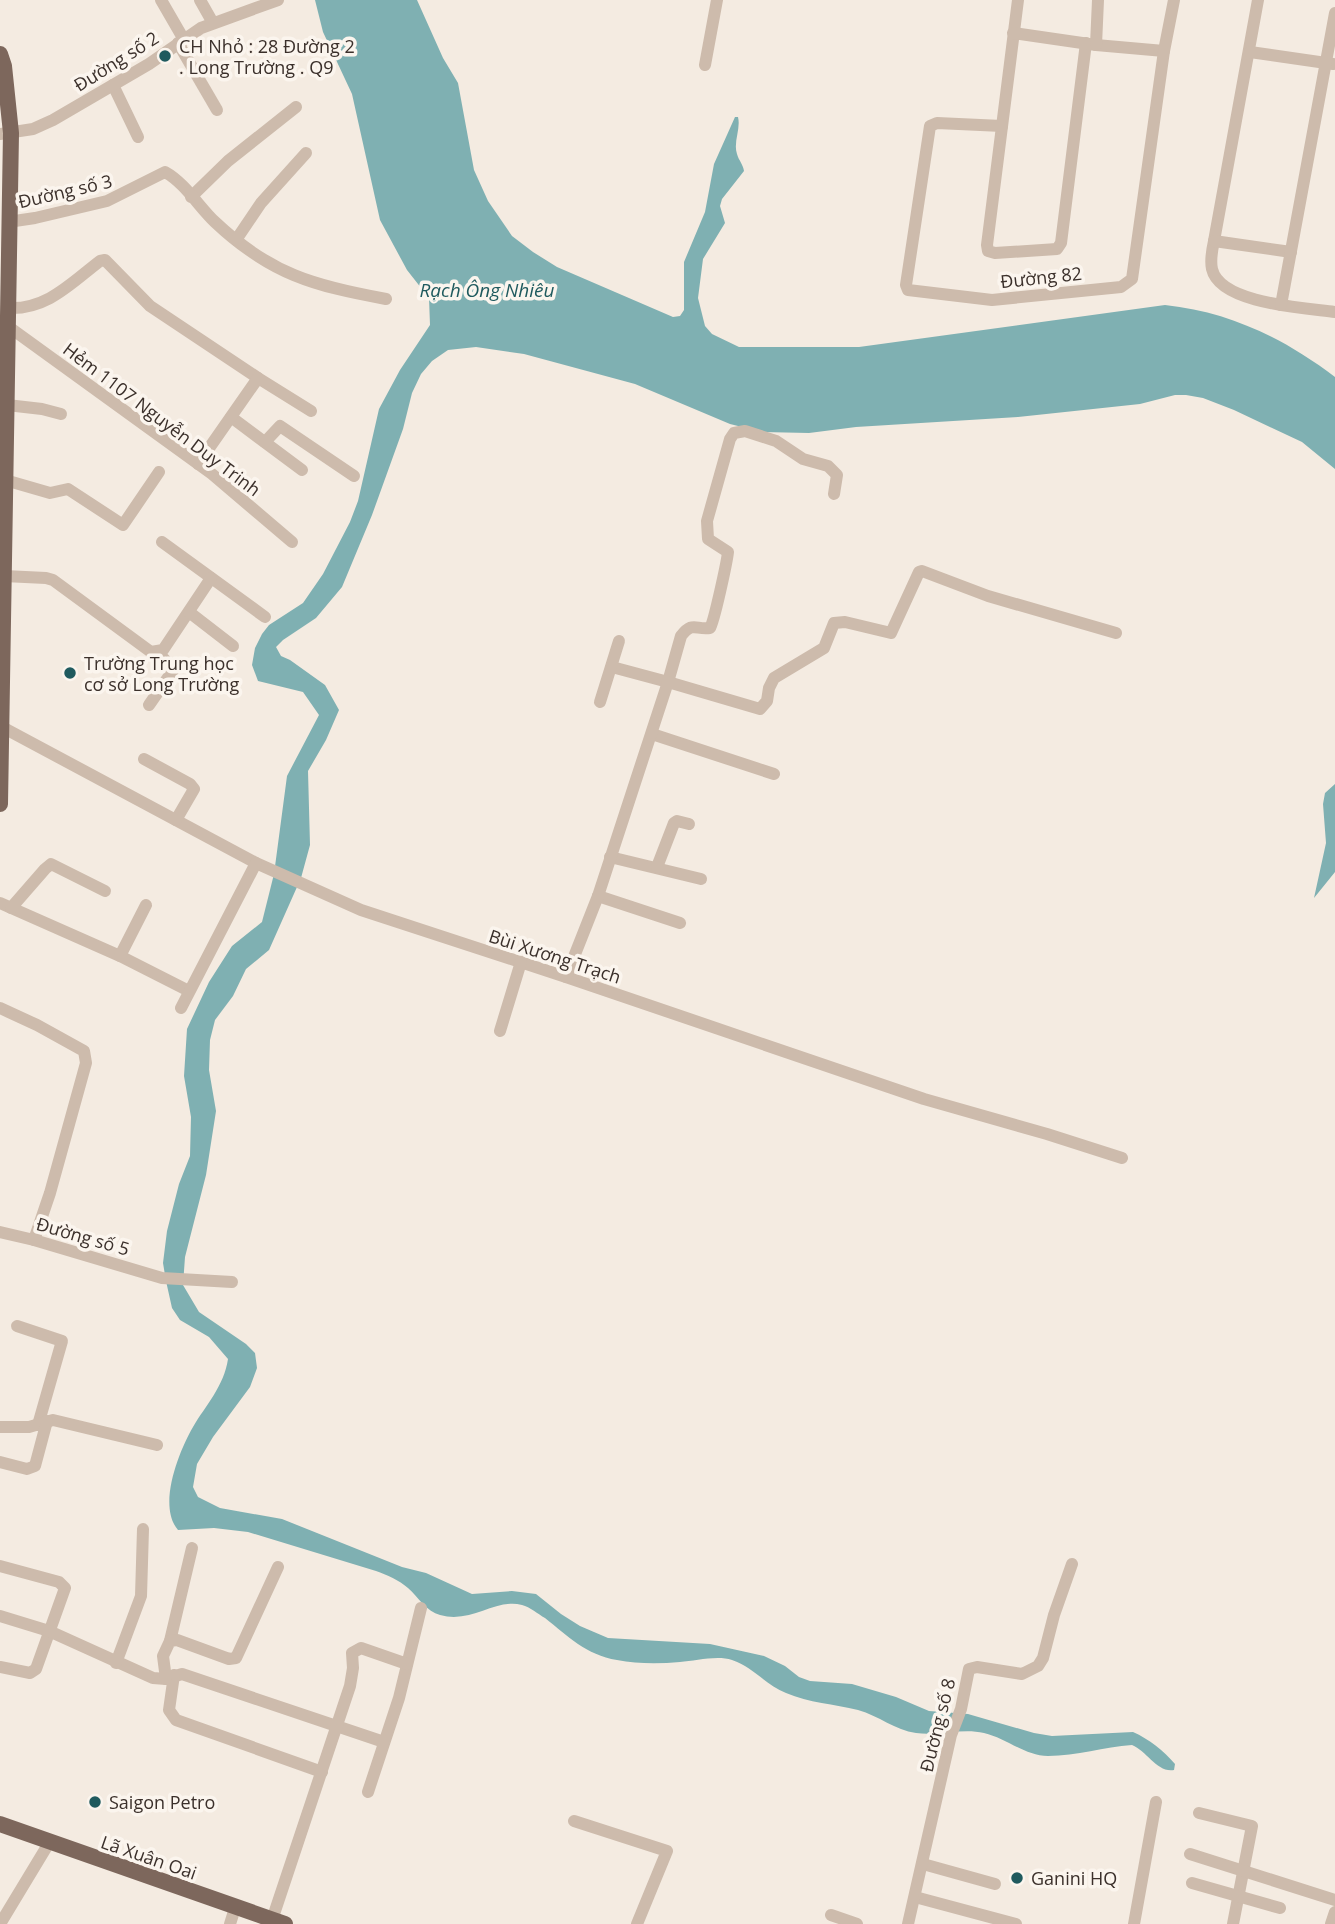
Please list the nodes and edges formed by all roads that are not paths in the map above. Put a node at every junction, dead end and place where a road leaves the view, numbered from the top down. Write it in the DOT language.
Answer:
graph roads {
  1 [pos="161,0"];
  2 [pos="200,0"];
  3 [pos="278,0"];
  4 [pos="717,0"];
  5 [pos="1018,0"];
  6 [pos="1098,0"];
  7 [pos="1174,0"];
  8 [pos="1258,0"];
  9 [pos="1335,13"];
  10 [pos="213,23"];
  11 [pos="1013,33"];
  12 [pos="181,41"];
  13 [pos="1091,44"];
  14 [pos="1164,51"];
  15 [pos="1250,52"];
  16 [pos="0,54"];
  17 [pos="1331,64"];
  18 [pos="705,65"];
  19 [pos="113,85"];
  20 [pos="296,107"];
  21 [pos="217,110"];
  22 [pos="1002,126"];
  23 [pos="6,134"];
  24 [pos="138,137"];
  25 [pos="306,153"];
  26 [pos="5,155"];
  27 [pos="191,197"];
  28 [pos="5,232"];
  29 [pos="236,240"];
  30 [pos="1214,242"];
  31 [pos="1291,252"];
  32 [pos="5,298"];
  33 [pos="386,299"];
  34 [pos="1281,304"];
  35 [pos="1335,312"];
  36 [pos="9,327"];
  37 [pos="4,347"];
  38 [pos="258,377"];
  39 [pos="7,405"];
  40 [pos="311,411"];
  41 [pos="61,414"];
  42 [pos="231,417"];
  43 [pos="3,442"];
  44 [pos="265,442"];
  45 [pos="198,464"];
  46 [pos="302,470"];
  47 [pos="159,472"];
  48 [pos="354,476"];
  49 [pos="5,480"];
  50 [pos="834,494"];
  51 [pos="162,542"];
  52 [pos="292,542"];
  53 [pos="2,556"];
  54 [pos="4,576"];
  55 [pos="211,578"];
  56 [pos="189,612"];
  57 [pos="265,617"];
  58 [pos="2,633"];
  59 [pos="1116,633"];
  60 [pos="619,641"];
  61 [pos="233,646"];
  62 [pos="158,653"];
  63 [pos="612,667"];
  64 [pos="668,682"];
  65 [pos="600,702"];
  66 [pos="149,705"];
  67 [pos="2,727"];
  68 [pos="652,734"];
  69 [pos="144,759"];
  70 [pos="774,774"];
  71 [pos="0,804"];
  72 [pos="176,820"];
  73 [pos="690,824"];
  74 [pos="610,857"];
  75 [pos="262,865"];
  76 [pos="657,867"];
  77 [pos="701,879"];
  78 [pos="104,891"];
  79 [pos="598,896"];
  80 [pos="6,905"];
  81 [pos="146,905"];
  82 [pos="680,923"];
  83 [pos="120,956"];
  84 [pos="521,962"];
  85 [pos="566,977"];
  86 [pos="189,990"];
  87 [pos="0,1008"];
  88 [pos="181,1008"];
  89 [pos="500,1031"];
  90 [pos="1122,1158"];
  91 [pos="0,1232"];
  92 [pos="34,1240"];
  93 [pos="232,1282"];
  94 [pos="17,1326"];
  95 [pos="43,1423"];
  96 [pos="0,1427"];
  97 [pos="157,1445"];
  98 [pos="0,1462"];
  99 [pos="143,1529"];
  100 [pos="191,1548"];
  101 [pos="1072,1564"];
  102 [pos="0,1566"];
  103 [pos="278,1567"];
  104 [pos="421,1608"];
  105 [pos="0,1616"];
  106 [pos="49,1631"];
  107 [pos="170,1641"];
  108 [pos="116,1662"];
  109 [pos="407,1664"];
  110 [pos="0,1667"];
  111 [pos="170,1677"];
  112 [pos="337,1727"];
  113 [pos="384,1742"];
  114 [pos="322,1772"];
  115 [pos="368,1792"];
  116 [pos="1156,1802"];
  117 [pos="1199,1814"];
  118 [pos="574,1821"];
  119 [pos="0,1824"];
  120 [pos="49,1843"];
  121 [pos="1190,1854"];
  122 [pos="923,1864"];
  123 [pos="1244,1870"];
  124 [pos="1192,1882"];
  125 [pos="995,1884"];
  126 [pos="1239,1894"];
  127 [pos="915,1896"];
  128 [pos="1335,1900"];
  129 [pos="1280,1908"];
  130 [pos="1335,1912"];
  131 [pos="831,1915"];
  132 [pos="233,1916"];
  133 [pos="279,1922"];
  134 [pos="0,1924"];
  135 [pos="637,1924"];
  136 [pos="857,1924"];
  137 [pos="908,1924"];
  138 [pos="1016,1924"];
  139 [pos="1134,1924"];
  140 [pos="1233,1924"];
  141 [pos="1331,1924"];
  1 -- 12 [label="street"];
  2 -- 10 [label="street"];
  3 -- 10 [label="street, Đường số 2"];
  4 -- 18 [label="street"];
  5 -- 11 [label="street"];
  6 -- 13 [label="street"];
  7 -- 14 [label="street, Đường 82"];
  8 -- 15 [label="street"];
  9 -- 17 [label="street"];
  10 -- 12 [label="street, Đường số 2"];
  11 -- 13 [label="street"];
  11 -- 22 [label="street"];
  12 -- 19 [label="street, Đường số 2"];
  12 -- 21 [label="street"];
  13 -- 14 [label="street"];
  13 -- 22 [label="street"];
  14 -- 22 [label="street, Đường 82"];
  15 -- 17 [label="street"];
  15 -- 30 [label="street"];
  16 -- 23 [label="main road"];
  17 -- 31 [label="street"];
  19 -- 23 [label="street, Đường số 2"];
  19 -- 24 [label="street"];
  20 -- 27 [label="street"];
  23 -- 26 [label="main road"];
  25 -- 29 [label="street"];
  26 -- 28 [label="main road"];
  27 -- 28 [label="street, Đường số 3"];
  27 -- 29 [label="street"];
  28 -- 32 [label="main road"];
  29 -- 33 [label="street"];
  30 -- 31 [label="street"];
  30 -- 34 [label="street"];
  31 -- 34 [label="street"];
  32 -- 36 [label="main road"];
  32 -- 38 [label="street"];
  34 -- 35 [label="street"];
  36 -- 37 [label="main road"];
  36 -- 45 [label="street, Hẻm 1107 Nguyễn Duy Trinh"];
  37 -- 39 [label="main road"];
  38 -- 40 [label="street"];
  38 -- 42 [label="street"];
  39 -- 41 [label="street"];
  39 -- 43 [label="main road"];
  42 -- 44 [label="street"];
  42 -- 45 [label="street"];
  43 -- 49 [label="main road"];
  44 -- 46 [label="street"];
  44 -- 48 [label="street"];
  45 -- 52 [label="street, Hẻm 1107 Nguyễn Duy Trinh"];
  47 -- 49 [label="street"];
  49 -- 53 [label="main road"];
  50 -- 64 [label="street"];
  51 -- 55 [label="street"];
  53 -- 54 [label="main road"];
  54 -- 58 [label="main road"];
  54 -- 62 [label="street"];
  55 -- 56 [label="street"];
  55 -- 57 [label="street"];
  56 -- 61 [label="street"];
  56 -- 62 [label="street"];
  58 -- 67 [label="main road"];
  59 -- 64 [label="street"];
  60 -- 63 [label="street"];
  62 -- 66 [label="street"];
  63 -- 64 [label="street"];
  63 -- 65 [label="street"];
  64 -- 68 [label="street"];
  67 -- 71 [label="main road"];
  67 -- 72 [label="street, Bùi Xương Trạch"];
  68 -- 70 [label="street"];
  68 -- 74 [label="street"];
  69 -- 72 [label="street"];
  72 -- 75 [label="street, Bùi Xương Trạch"];
  73 -- 76 [label="street"];
  74 -- 76 [label="street"];
  74 -- 79 [label="street"];
  75 -- 84 [label="street, Bùi Xương Trạch"];
  75 -- 86 [label="street"];
  76 -- 77 [label="street"];
  78 -- 80 [label="street"];
  79 -- 82 [label="street"];
  79 -- 85 [label="street"];
  80 -- 83 [label="street"];
  81 -- 83 [label="street"];
  83 -- 86 [label="street"];
  84 -- 85 [label="street, Bùi Xương Trạch"];
  84 -- 89 [label="street"];
  85 -- 90 [label="street, Bùi Xương Trạch"];
  86 -- 88 [label="street"];
  87 -- 92 [label="street"];
  91 -- 92 [label="street, Đường số 5"];
  92 -- 93 [label="street, Đường số 5"];
  94 -- 95 [label="street"];
  95 -- 96 [label="street"];
  95 -- 97 [label="street"];
  95 -- 98 [label="street"];
  99 -- 108 [label="street"];
  100 -- 107 [label="street"];
  101 -- 122 [label="street, Đường số 8"];
  102 -- 106 [label="street"];
  103 -- 107 [label="street"];
  104 -- 109 [label="street"];
  105 -- 106 [label="street"];
  106 -- 108 [label="street"];
  106 -- 110 [label="street"];
  107 -- 111 [label="street"];
  108 -- 111 [label="street"];
  109 -- 112 [label="street"];
  109 -- 113 [label="street"];
  111 -- 112 [label="street"];
  111 -- 114 [label="street"];
  112 -- 113 [label="street"];
  112 -- 114 [label="street"];
  113 -- 115 [label="street"];
  114 -- 133 [label="street"];
  116 -- 139 [label="street"];
  117 -- 123 [label="street"];
  118 -- 135 [label="street"];
  119 -- 120 [label="main road, Lã Xuân Oai"];
  120 -- 132 [label="main road, Lã Xuân Oai"];
  120 -- 134 [label="street"];
  121 -- 123 [label="street"];
  122 -- 125 [label="street"];
  122 -- 127 [label="street, Đường số 8"];
  123 -- 126 [label="street"];
  123 -- 128 [label="street"];
  124 -- 126 [label="street"];
  126 -- 129 [label="street"];
  126 -- 140 [label="street"];
  127 -- 137 [label="street, Đường số 8"];
  127 -- 138 [label="street"];
  130 -- 141 [label="street"];
  131 -- 136 [label="street"];
  132 -- 133 [label="main road, Lã Xuân Oai"];
}
